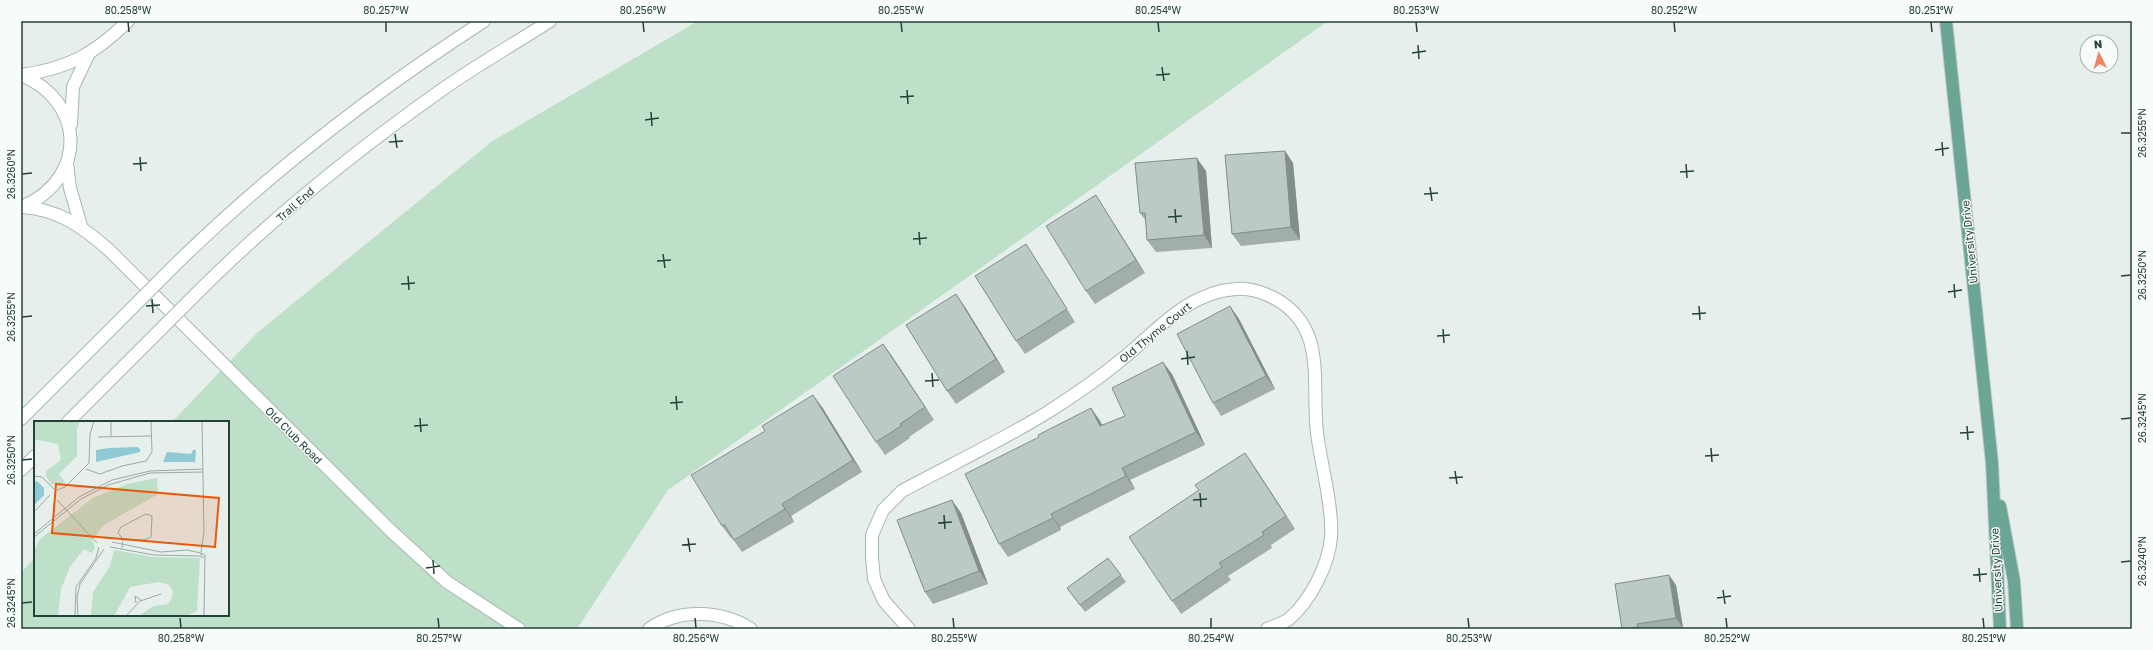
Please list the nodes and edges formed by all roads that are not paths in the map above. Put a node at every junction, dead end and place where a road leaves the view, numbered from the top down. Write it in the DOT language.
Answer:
graph roads {
  1 [pos="128,21"];
  2 [pos="484,21"];
  3 [pos="550,21"];
  4 [pos="1946,21"];
  5 [pos="89,53"];
  6 [pos="21,75"];
  7 [pos="70,132"];
  8 [pos="67,164"];
  9 [pos="22,207"];
  10 [pos="81,226"];
  11 [pos="21,419"];
  12 [pos="69,421"];
  13 [pos="34,457"];
  14 [pos="1992,463"];
  15 [pos="21,470"];
  16 [pos="518,629"];
  17 [pos="649,629"];
  18 [pos="751,629"];
  19 [pos="909,629"];
  20 [pos="1268,629"];
  21 [pos="2000,629"];
  22 [pos="2017,629"];
  1 -- 5 [label="street"];
  2 -- 11 [label="street, bridge"];
  3 -- 12 [label="street, Trail End, bridge"];
  4 -- 14 [label="main road, University Drive"];
  5 -- 6 [label="street"];
  5 -- 7 [label="street"];
  6 -- 7 [label="street"];
  7 -- 8 [label="street"];
  8 -- 9 [label="street"];
  8 -- 10 [label="street"];
  9 -- 10 [label="street, Old Club Road"];
  10 -- 16 [label="street, Old Club Road"];
  13 -- 15 [label="street"];
  14 -- 21 [label="main road, University Drive"];
  14 -- 22 [label="main road, University Drive"];
  17 -- 18 [label="street"];
  19 -- 20 [label="street, Old Thyme Court"];
}
